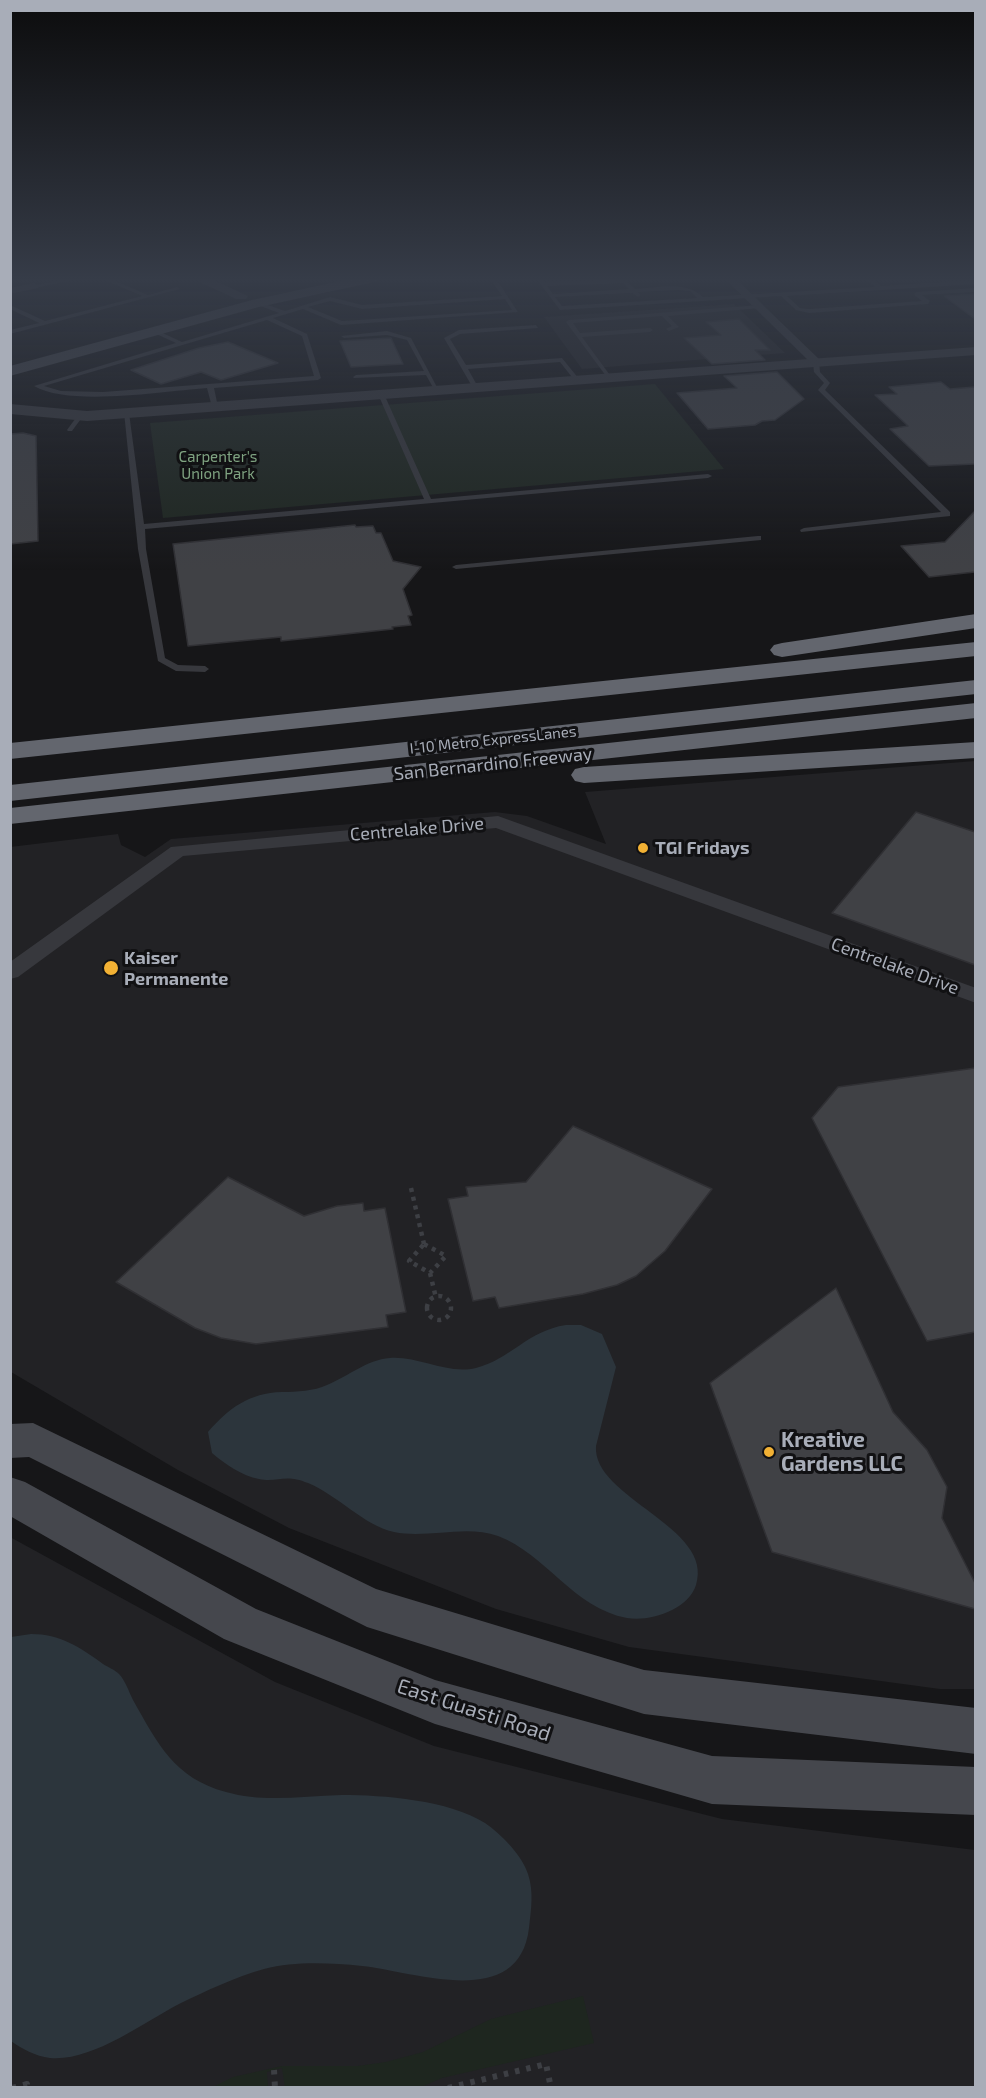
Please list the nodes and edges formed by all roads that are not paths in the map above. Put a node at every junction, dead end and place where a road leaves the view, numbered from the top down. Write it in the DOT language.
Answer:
graph roads {
  1 [pos="76,375"];
  2 [pos="317,375"];
  3 [pos="393,375"];
  4 [pos="427,375"];
  5 [pos="468,375"];
  6 [pos="573,375"];
  7 [pos="607,375"];
  8 [pos="649,375"];
  9 [pos="819,375"];
  10 [pos="356,377"];
  11 [pos="609,378"];
  12 [pos="577,380"];
  13 [pos="210,386"];
  14 [pos="475,387"];
  15 [pos="437,390"];
  16 [pos="381,394"];
  17 [pos="215,407"];
  18 [pos="10,409"];
  19 [pos="126,413"];
  20 [pos="80,416"];
  21 [pos="70,430"];
  22 [pos="708,476"];
  23 [pos="428,501"];
  24 [pos="141,527"];
  25 [pos="804,530"];
  26 [pos="758,538"];
  27 [pos="456,567"];
  28 [pos="975,621"];
  29 [pos="975,649"];
  30 [pos="205,669"];
  31 [pos="975,671"];
  32 [pos="975,687"];
  33 [pos="514,698"];
  34 [pos="975,711"];
  35 [pos="975,750"];
  36 [pos="10,751"];
  37 [pos="10,774"];
  38 [pos="318,784"];
  39 [pos="10,793"];
  40 [pos="10,816"];
  41 [pos="10,972"];
  42 [pos="975,996"];
  43 [pos="10,1441"];
  44 [pos="10,1495"];
  45 [pos="975,1731"];
  46 [pos="975,1791"];
  1 -- 13 [label="lane"];
  2 -- 13 [label="lane"];
  3 -- 10 [label="lane"];
  4 -- 15 [label="lane"];
  5 -- 14 [label="lane"];
  6 -- 12 [label="lane"];
  7 -- 11 [label="lane"];
  8 -- 11 [label="street"];
  9 -- 25 [label="lane"];
  11 -- 12 [label="street"];
  12 -- 14 [label="street"];
  13 -- 17 [label="lane"];
  14 -- 15 [label="street"];
  15 -- 16 [label="street"];
  16 -- 17 [label="street"];
  16 -- 23 [label="lane"];
  17 -- 19 [label="street"];
  18 -- 20 [label="street"];
  19 -- 20 [label="street"];
  19 -- 24 [label="lane"];
  20 -- 21 [label="lane"];
  22 -- 23 [label="lane"];
  23 -- 24 [label="lane"];
  24 -- 30 [label="lane"];
  26 -- 27 [label="lane"];
  28 -- 33 [label="highway"];
  29 -- 33 [label="highway"];
  31 -- 37 [label="highway, I-10 Metro ExpressLanes"];
  32 -- 39 [label="highway, I-10 Metro ExpressLanes"];
  33 -- 36 [label="highway"];
  34 -- 38 [label="highway, San Bernardino Freeway"];
  35 -- 38 [label="highway"];
  38 -- 40 [label="highway, San Bernardino Freeway"];
  41 -- 42 [label="street, Centrelake Drive"];
  43 -- 45 [label="main road"];
  44 -- 46 [label="main road, East Guasti Road"];
}
